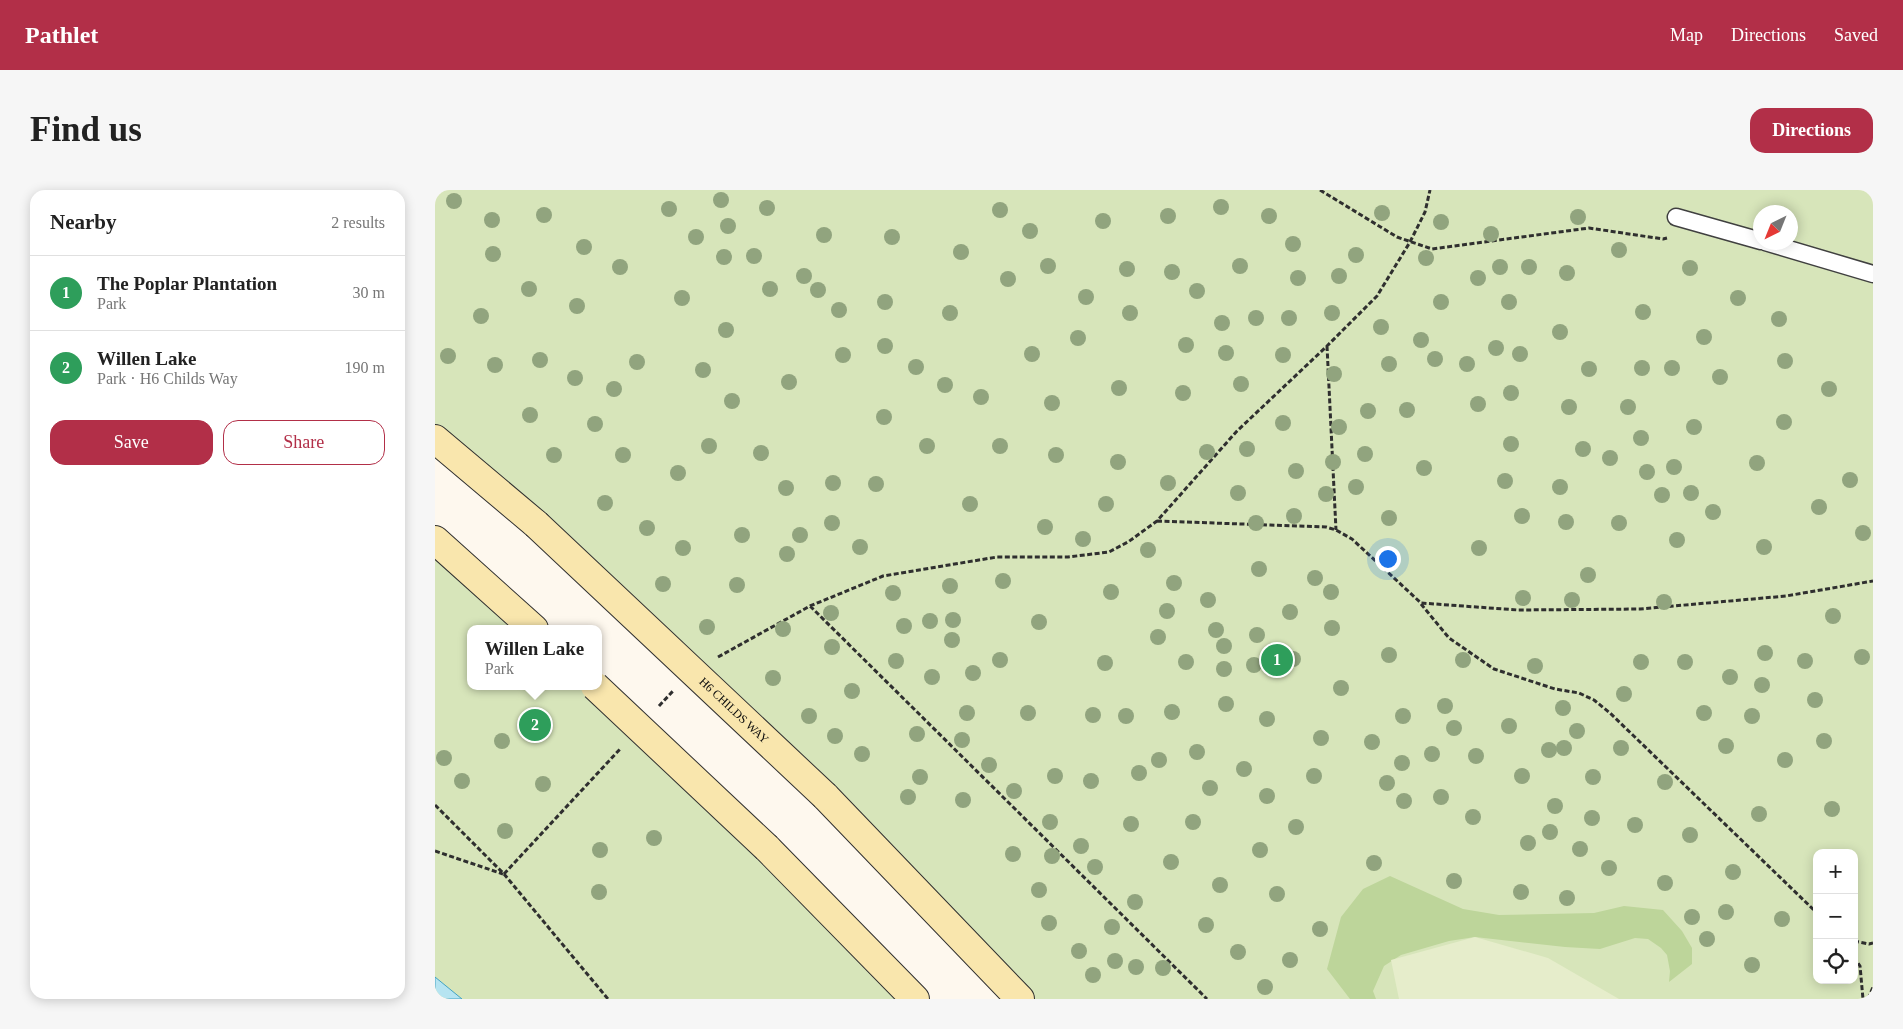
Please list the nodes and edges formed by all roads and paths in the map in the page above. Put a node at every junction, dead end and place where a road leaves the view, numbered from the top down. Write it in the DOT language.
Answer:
graph roads {
  1 [pos="1320,190"];
  2 [pos="1430,190"];
  3 [pos="1679,218"];
  4 [pos="1753,239"];
  5 [pos="1411,242"];
  6 [pos="1792,250"];
  7 [pos="1873,274"];
  8 [pos="1327,346"];
  9 [pos="435,438"];
  10 [pos="1157,521"];
  11 [pos="1336,530"];
  12 [pos="435,540"];
  13 [pos="1873,581"];
  14 [pos="1421,603"];
  15 [pos="810,606"];
  16 [pos="530,625"];
  17 [pos="710,662"];
  18 [pos="679,684"];
  19 [pos="599,690"];
  20 [pos="653,712"];
  21 [pos="627,741"];
  22 [pos="435,805"];
  23 [pos="435,851"];
  24 [pos="504,874"];
  25 [pos="1813,908"];
  26 [pos="1858,942"];
  27 [pos="1873,943"];
  28 [pos="1858,963"];
  29 [pos="1873,987"];
  30 [pos="608,999"];
  31 [pos="915,999"];
  32 [pos="1020,999"];
  33 [pos="1207,999"];
  34 [pos="1863,999"];
  35 [pos="1868,999"];
  1 -- 5 [label="path"];
  2 -- 5 [label="path"];
  3 -- 4 [label="lane"];
  3 -- 5 [label="path"];
  5 -- 8 [label="path"];
  6 -- 7 [label="lane"];
  8 -- 10 [label="path"];
  8 -- 11 [label="path"];
  9 -- 32 [label="street, H6 CHILDS WAY, bridge"];
  10 -- 11 [label="path"];
  10 -- 15 [label="path"];
  11 -- 14 [label="path"];
  12 -- 16 [label="street"];
  13 -- 14 [label="path"];
  14 -- 25 [label="path"];
  15 -- 17 [label="path"];
  15 -- 33 [label="path"];
  18 -- 20 [label="path"];
  19 -- 31 [label="street, bridge"];
  21 -- 24 [label="path"];
  22 -- 24 [label="path"];
  23 -- 24 [label="path"];
  24 -- 30 [label="path"];
  26 -- 27 [label="path"];
  28 -- 34 [label="path"];
  29 -- 35 [label="path"];
}
